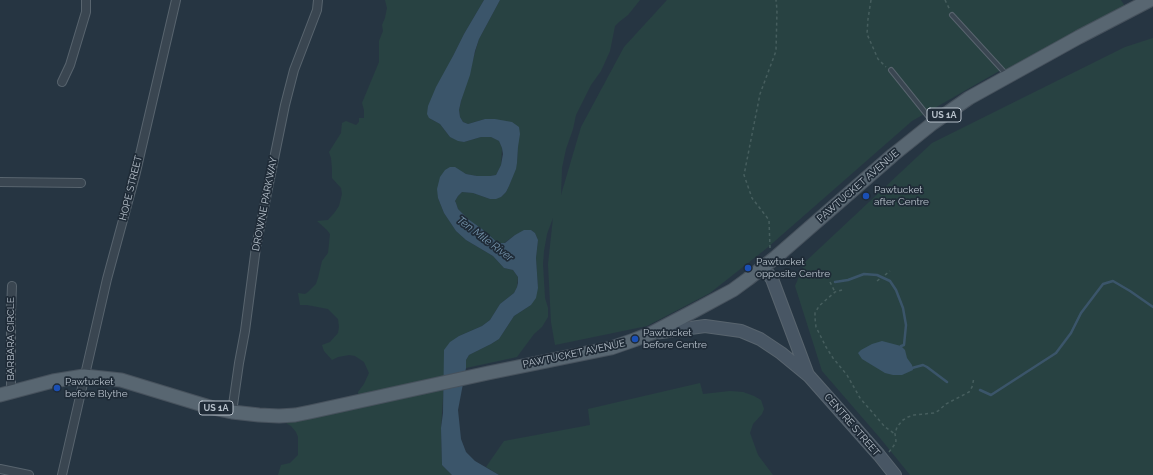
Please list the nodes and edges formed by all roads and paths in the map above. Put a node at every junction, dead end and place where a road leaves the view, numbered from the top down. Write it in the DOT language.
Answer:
graph roads {
  1 [pos="86,0"];
  2 [pos="176,0"];
  3 [pos="318,0"];
  4 [pos="776,0"];
  5 [pos="871,0"];
  6 [pos="945,0"];
  7 [pos="1150,0"];
  8 [pos="952,15"];
  9 [pos="891,70"];
  10 [pos="1008,76"];
  11 [pos="62,82"];
  12 [pos="933,123"];
  13 [pos="0,182"];
  14 [pos="81,183"];
  15 [pos="767,264"];
  16 [pos="890,271"];
  17 [pos="885,275"];
  18 [pos="881,278"];
  19 [pos="877,281"];
  20 [pos="830,282"];
  21 [pos="12,286"];
  22 [pos="842,290"];
  23 [pos="836,292"];
  24 [pos="652,333"];
  25 [pos="84,376"];
  26 [pos="809,376"];
  27 [pos="974,378"];
  28 [pos="6,393"];
  29 [pos="232,412"];
  30 [pos="895,434"];
  31 [pos="889,452"];
  32 [pos="0,469"];
  33 [pos="29,475"];
  34 [pos="62,475"];
  35 [pos="895,475"];
  1 -- 11 [label="street"];
  2 -- 25 [label="street, HOPE STREET"];
  3 -- 29 [label="street, DROWNE PARKWAY"];
  4 -- 15 [label="path"];
  5 -- 9 [label="path"];
  6 -- 8 [label="path"];
  7 -- 10 [label="main road, PAWTUCKET AVENUE / US 1A"];
  8 -- 10 [label="lane"];
  9 -- 12 [label="lane"];
  10 -- 12 [label="main road, PAWTUCKET AVENUE / US 1A"];
  12 -- 15 [label="main road, PAWTUCKET AVENUE / US 1A"];
  13 -- 14 [label="street"];
  15 -- 24 [label="main road, PAWTUCKET AVENUE / US 1A"];
  15 -- 26 [label="main road, CENTRE STREET"];
  16 -- 17 [label="path"];
  18 -- 19 [label="path"];
  20 -- 23 [label="path"];
  21 -- 28 [label="street, BARBARA CIRCLE"];
  22 -- 23 [label="path"];
  23 -- 30 [label="path"];
  24 -- 26 [label="main road, CENTRE STREET"];
  24 -- 29 [label="main road, PAWTUCKET AVENUE / US 1A"];
  25 -- 28 [label="main road, PAWTUCKET AVENUE / US 1A"];
  25 -- 29 [label="main road, PAWTUCKET AVENUE / US 1A"];
  25 -- 34 [label="street, HOPE STREET"];
  26 -- 35 [label="main road, CENTRE STREET"];
  27 -- 30 [label="path"];
  30 -- 31 [label="path"];
  32 -- 33 [label="street"];
}
